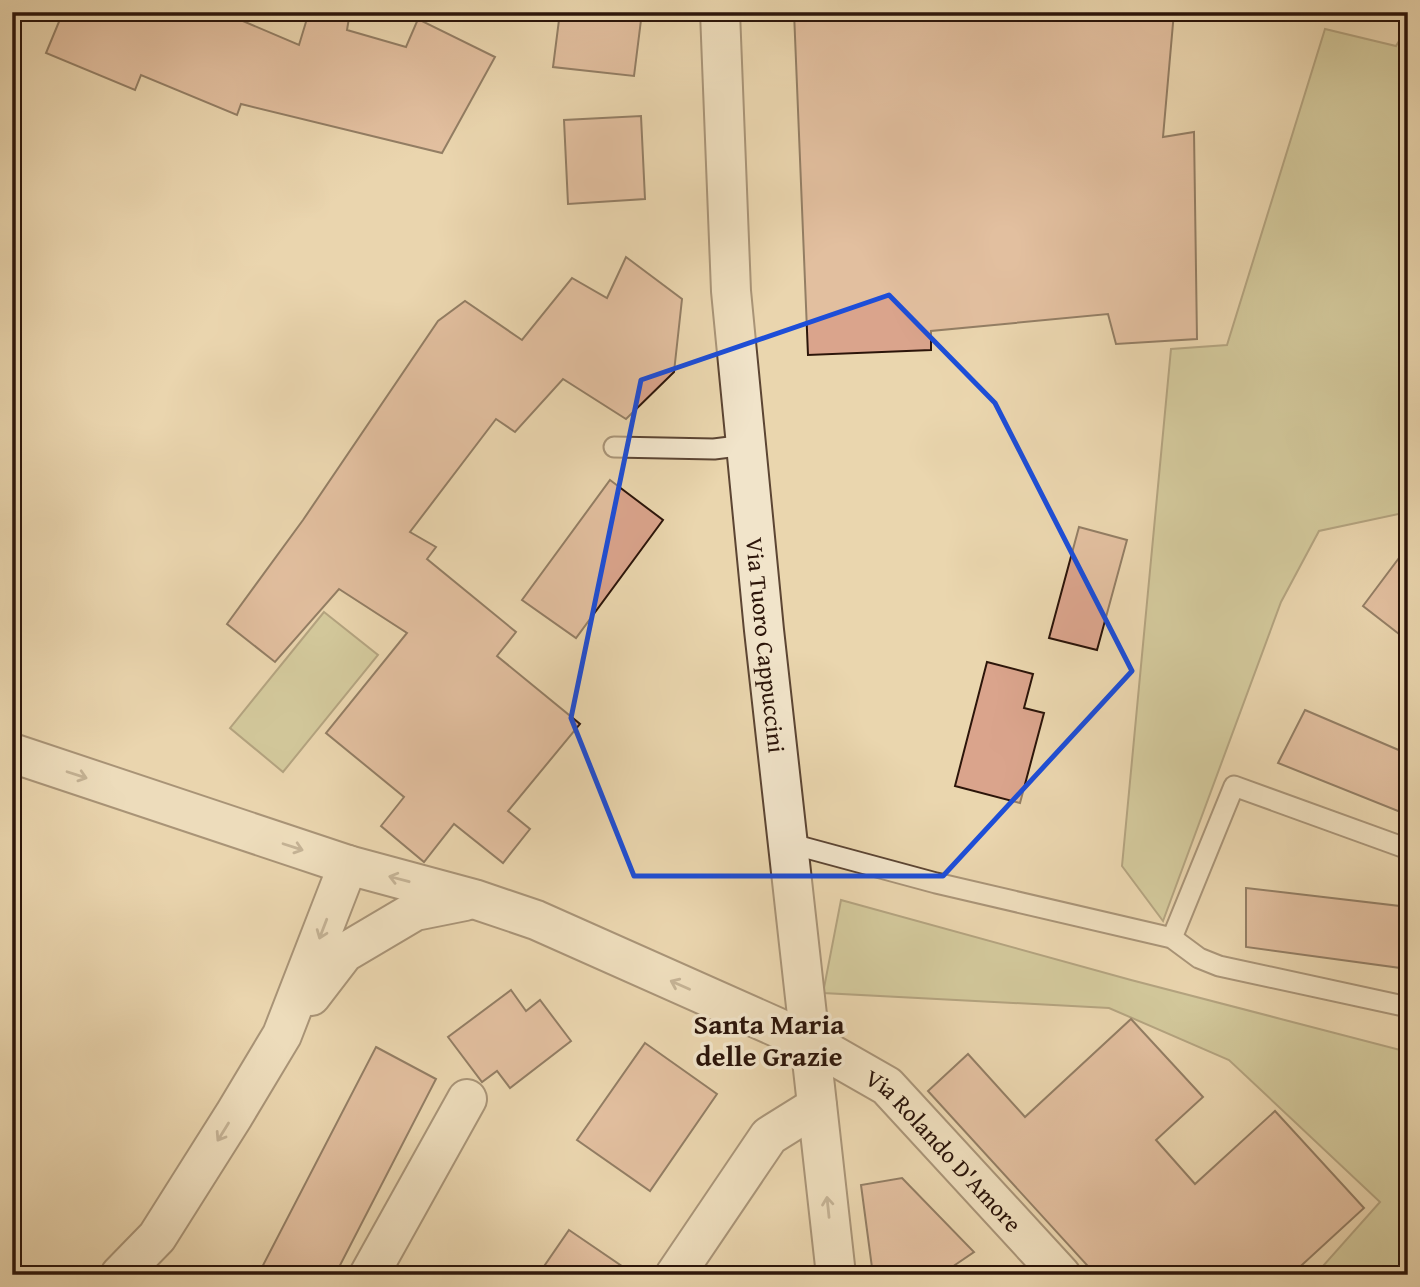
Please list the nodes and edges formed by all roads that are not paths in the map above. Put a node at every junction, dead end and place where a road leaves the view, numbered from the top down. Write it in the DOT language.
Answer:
graph roads {
  1 [pos="720,12"];
  2 [pos="746,445"];
  3 [pos="614,447"];
  4 [pos="12,753"];
  5 [pos="788,843"];
  6 [pos="1408,849"];
  7 [pos="348,865"];
  8 [pos="474,899"];
  9 [pos="1172,938"];
  10 [pos="1408,1007"];
  11 [pos="282,1035"];
  12 [pos="810,1042"];
  13 [pos="467,1099"];
  14 [pos="817,1106"];
  15 [pos="120,1275"];
  16 [pos="369,1275"];
  17 [pos="675,1275"];
  18 [pos="836,1275"];
  19 [pos="1061,1275"];
  1 -- 2 [label="street, Via Tuoro Cappuccini"];
  2 -- 3 [label="lane"];
  2 -- 5 [label="street, Via Tuoro Cappuccini"];
  4 -- 7 [label="street, Via Rolando D'Amore, one-way"];
  5 -- 9 [label="lane"];
  5 -- 12 [label="street, Via Tuoro Cappuccini"];
  6 -- 9 [label="lane"];
  8 -- 7 [label="street, Via Rolando D'Amore, one-way"];
  7 -- 11 [label="street, one-way"];
  8 -- 11 [label="street"];
  12 -- 8 [label="street, Via Rolando D'Amore, one-way"];
  9 -- 10 [label="lane"];
  11 -- 15 [label="street, one-way"];
  12 -- 14 [label="street, Via Tuoro Cappuccini"];
  12 -- 19 [label="street, Via Rolando D'Amore"];
  13 -- 16 [label="street"];
  14 -- 17 [label="street"];
  18 -- 14 [label="street, Via Tuoro Cappuccini, one-way"];
}
